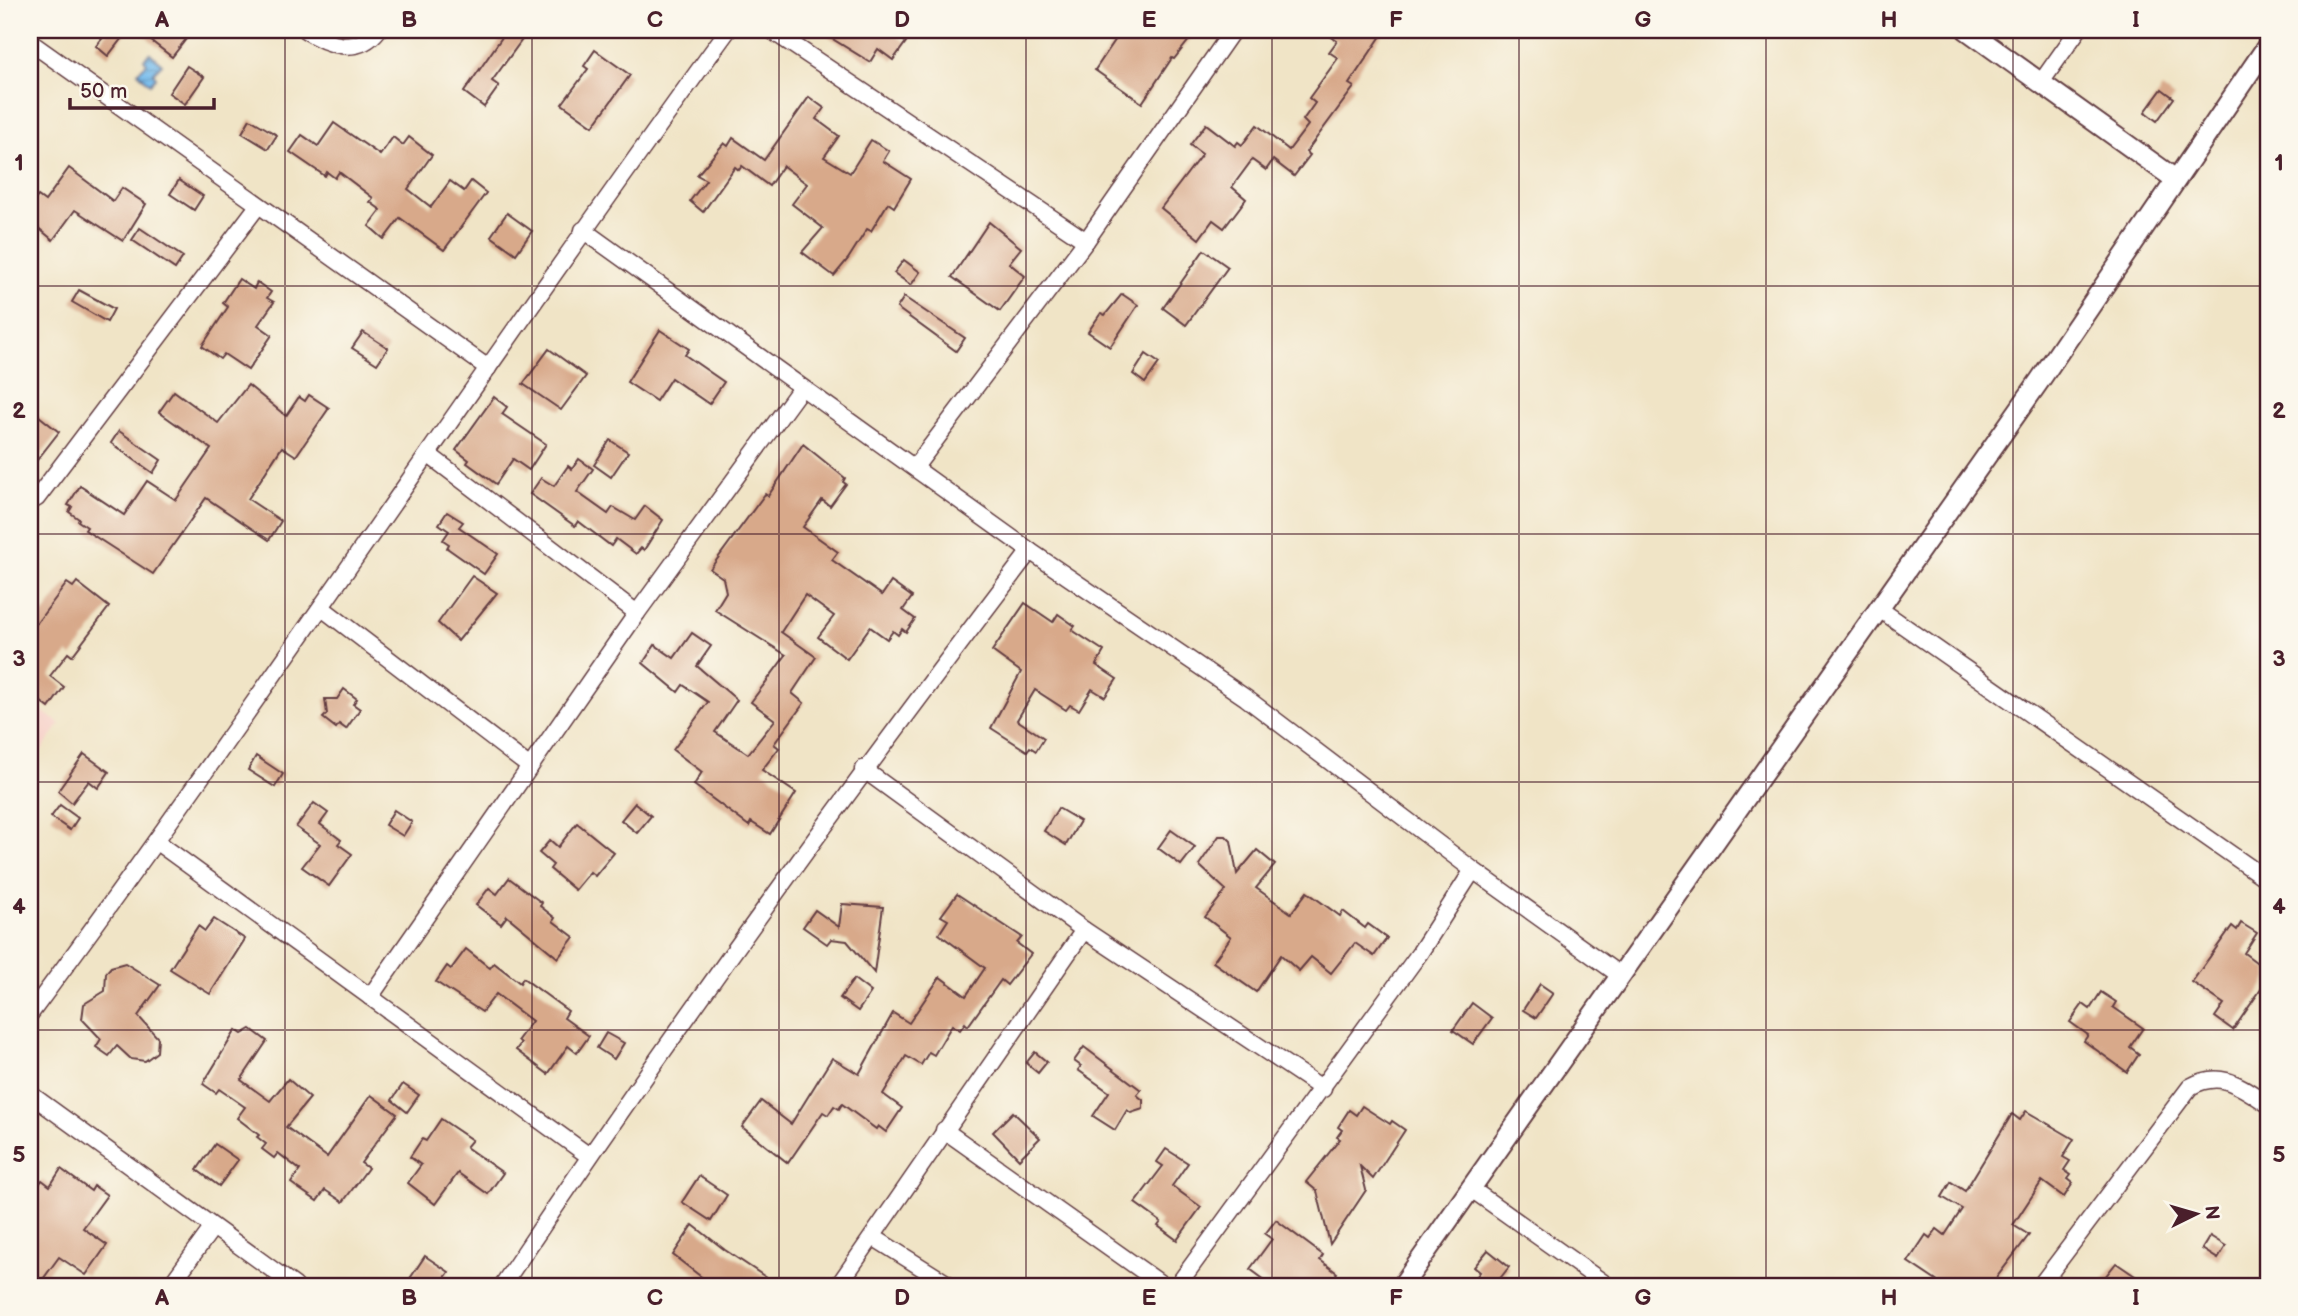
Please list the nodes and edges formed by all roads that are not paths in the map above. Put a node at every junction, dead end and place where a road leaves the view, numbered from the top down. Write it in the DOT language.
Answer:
graph roads {
  1 [pos="305,30"];
  2 [pos="378,30"];
  3 [pos="728,30"];
  4 [pos="771,30"];
  5 [pos="1233,30"];
  6 [pos="1967,30"];
  7 [pos="2078,30"];
  8 [pos="2268,45"];
  9 [pos="33,50"];
  10 [pos="2042,81"];
  11 [pos="2175,179"];
  12 [pos="257,206"];
  13 [pos="583,230"];
  14 [pos="1086,241"];
  15 [pos="488,368"];
  16 [pos="800,388"];
  17 [pos="429,455"];
  18 [pos="915,467"];
  19 [pos="30,502"];
  20 [pos="1030,551"];
  21 [pos="322,608"];
  22 [pos="1878,608"];
  23 [pos="637,613"];
  24 [pos="530,767"];
  25 [pos="863,769"];
  26 [pos="157,842"];
  27 [pos="1473,870"];
  28 [pos="2268,880"];
  29 [pos="1084,930"];
  30 [pos="1621,976"];
  31 [pos="370,997"];
  32 [pos="30,1014"];
  33 [pos="1323,1089"];
  34 [pos="30,1094"];
  35 [pos="2268,1104"];
  36 [pos="944,1130"];
  37 [pos="589,1156"];
  38 [pos="1470,1188"];
  39 [pos="213,1227"];
  40 [pos="873,1237"];
  41 [pos="170,1286"];
  42 [pos="295,1286"];
  43 [pos="502,1286"];
  44 [pos="838,1286"];
  45 [pos="951,1286"];
  46 [pos="1164,1286"];
  47 [pos="1177,1286"];
  48 [pos="1402,1286"];
  49 [pos="1608,1286"];
  50 [pos="2040,1286"];
  1 -- 2 [label="street"];
  3 -- 13 [label="street"];
  4 -- 14 [label="street"];
  5 -- 14 [label="street"];
  6 -- 10 [label="street"];
  7 -- 10 [label="street"];
  8 -- 11 [label="street"];
  9 -- 12 [label="street"];
  10 -- 11 [label="street"];
  11 -- 22 [label="street"];
  12 -- 15 [label="street"];
  12 -- 19 [label="street"];
  13 -- 15 [label="street"];
  13 -- 16 [label="street"];
  14 -- 18 [label="street"];
  15 -- 17 [label="street"];
  16 -- 18 [label="street"];
  16 -- 23 [label="street"];
  17 -- 21 [label="street"];
  17 -- 23 [label="street"];
  18 -- 20 [label="street"];
  20 -- 25 [label="street"];
  20 -- 27 [label="street"];
  21 -- 24 [label="street"];
  21 -- 26 [label="street"];
  22 -- 28 [label="street"];
  22 -- 30 [label="street"];
  23 -- 24 [label="street"];
  24 -- 31 [label="street"];
  25 -- 29 [label="street"];
  25 -- 37 [label="street"];
  26 -- 31 [label="street"];
  26 -- 32 [label="street"];
  27 -- 30 [label="street"];
  27 -- 33 [label="street"];
  29 -- 33 [label="street"];
  29 -- 36 [label="street"];
  30 -- 38 [label="street"];
  31 -- 37 [label="street"];
  33 -- 47 [label="street"];
  34 -- 39 [label="street"];
  35 -- 50 [label="street"];
  36 -- 40 [label="street"];
  36 -- 46 [label="street"];
  37 -- 43 [label="street"];
  38 -- 48 [label="street"];
  38 -- 49 [label="street"];
  39 -- 41 [label="street"];
  39 -- 42 [label="street"];
  40 -- 44 [label="street"];
  40 -- 45 [label="street"];
}
